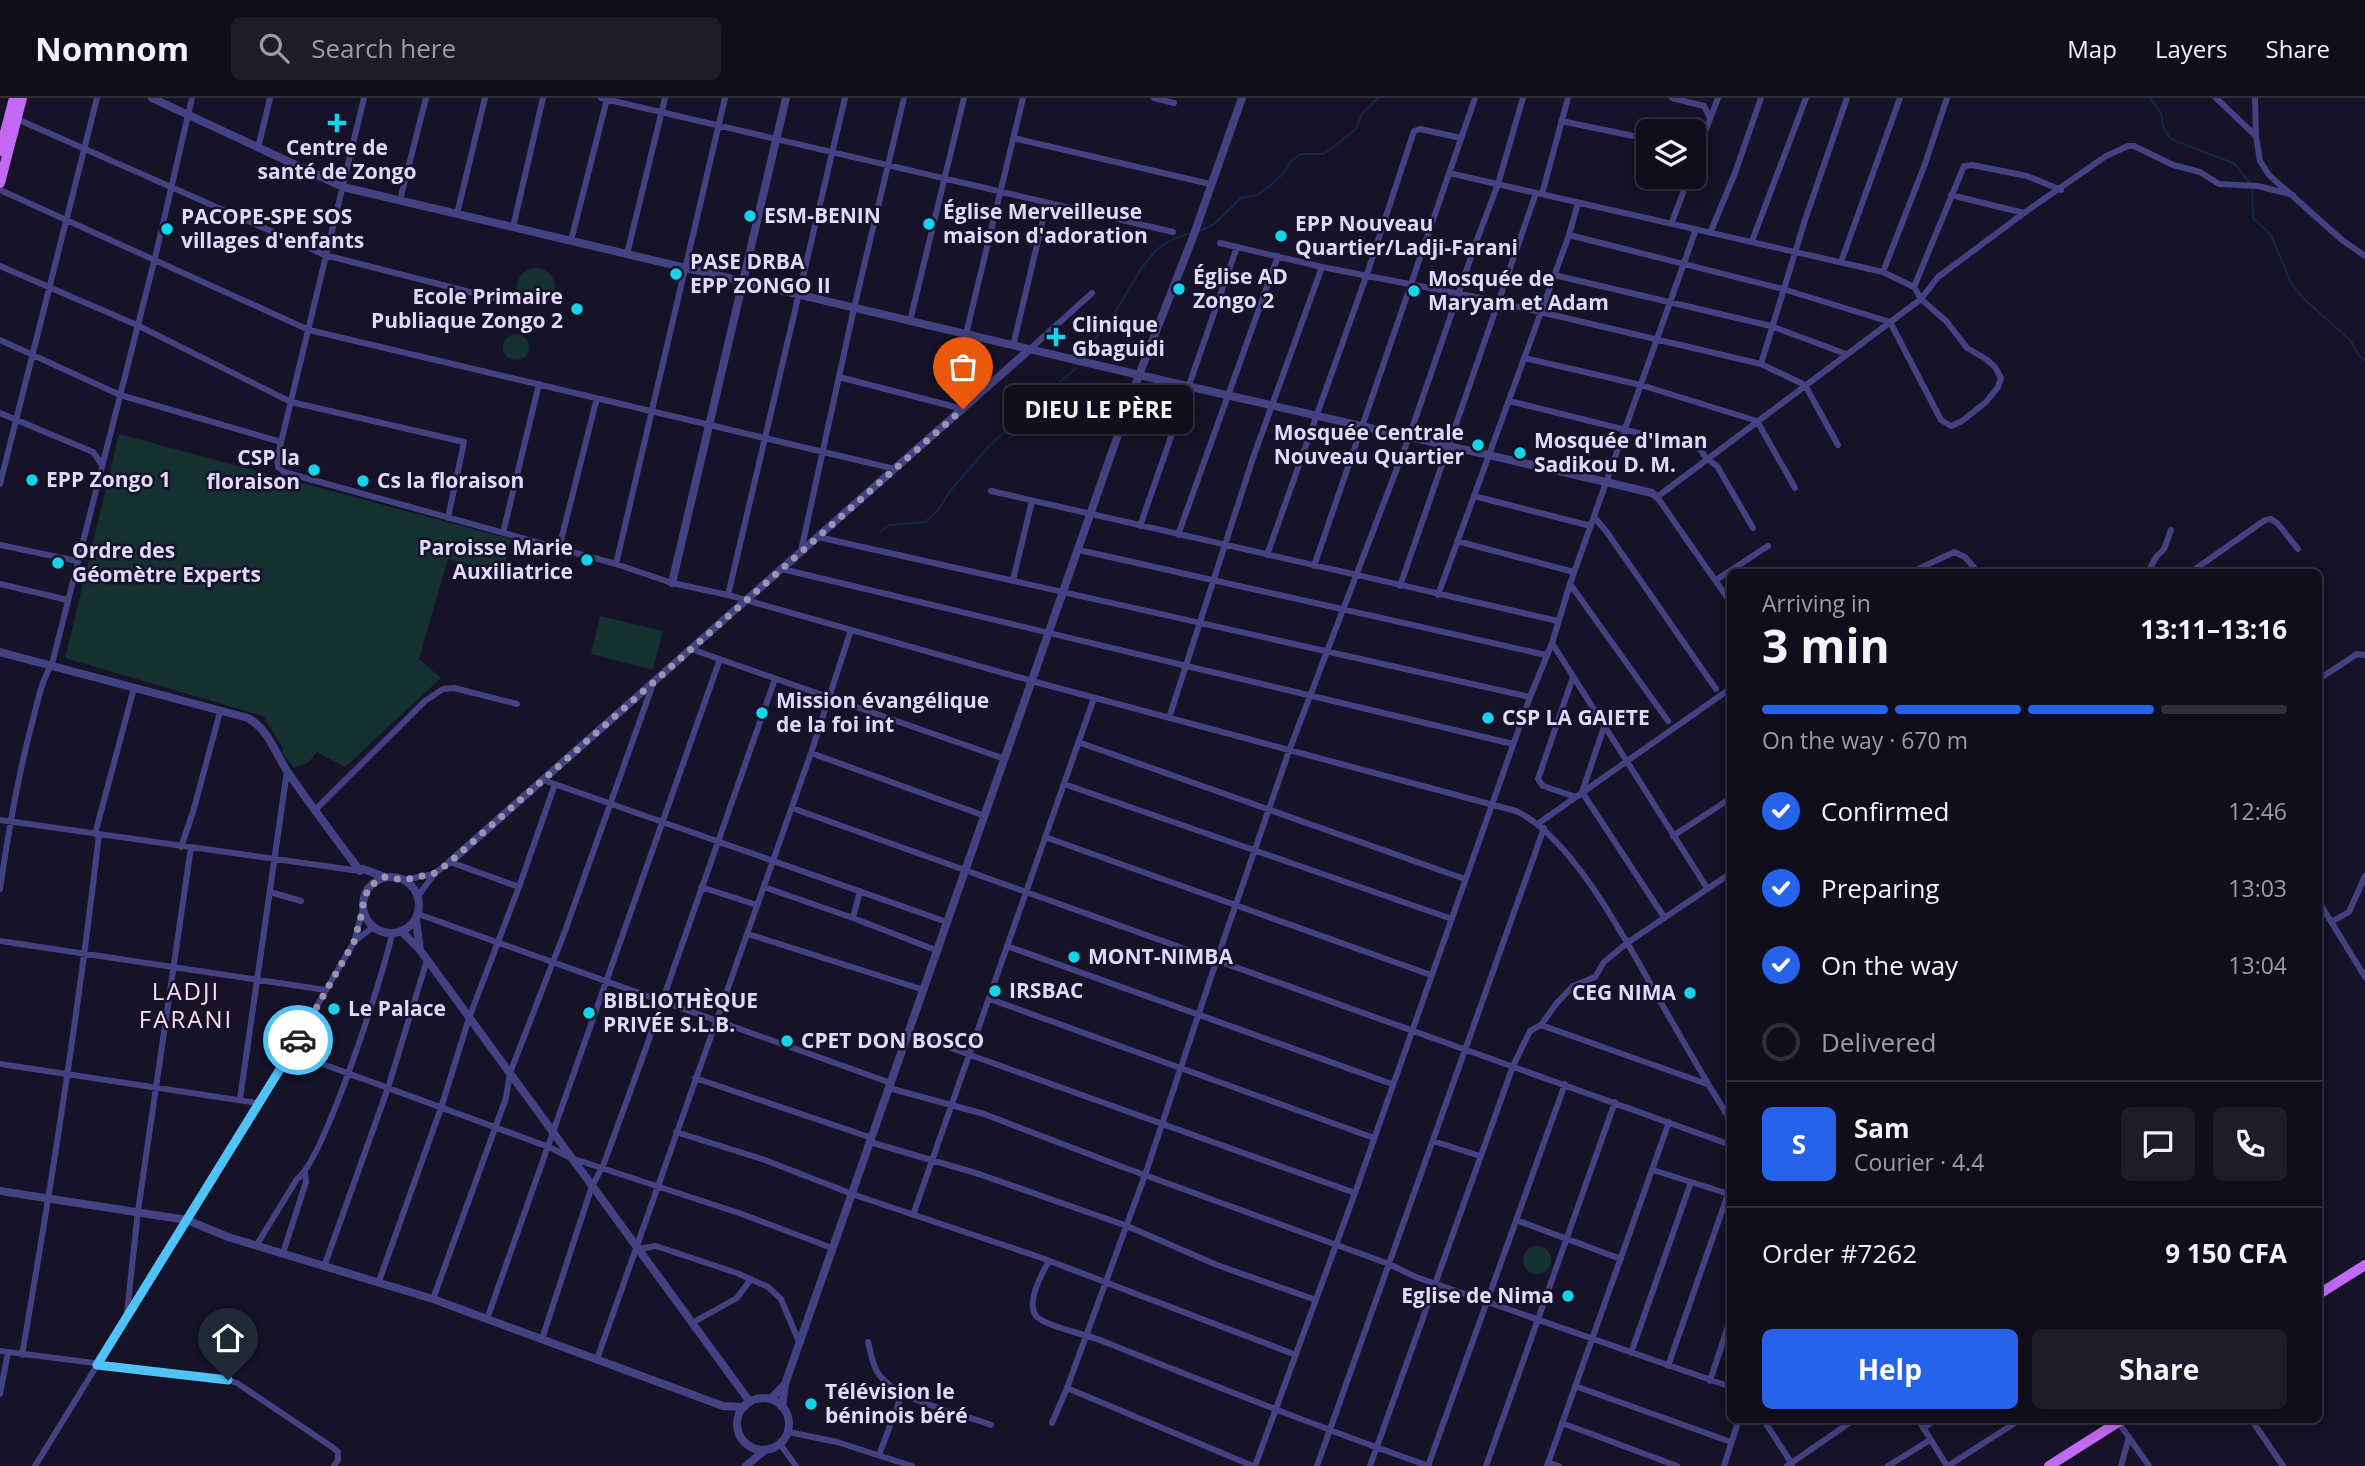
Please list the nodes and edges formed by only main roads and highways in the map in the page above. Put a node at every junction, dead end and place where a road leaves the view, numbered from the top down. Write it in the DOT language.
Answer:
graph roads {
  1 [pos="14,98"];
  2 [pos="22,98"];
  3 [pos="0,151"];
  4 [pos="0,183"];
  5 [pos="2365,1265"];
  6 [pos="2322,1292"];
  7 [pos="2114,1423"];
  8 [pos="2049,1466"];
  1 -- 3 [label="main road"];
  2 -- 4 [label="main road"];
  5 -- 6 [label="main road"];
  7 -- 8 [label="main road"];
}
